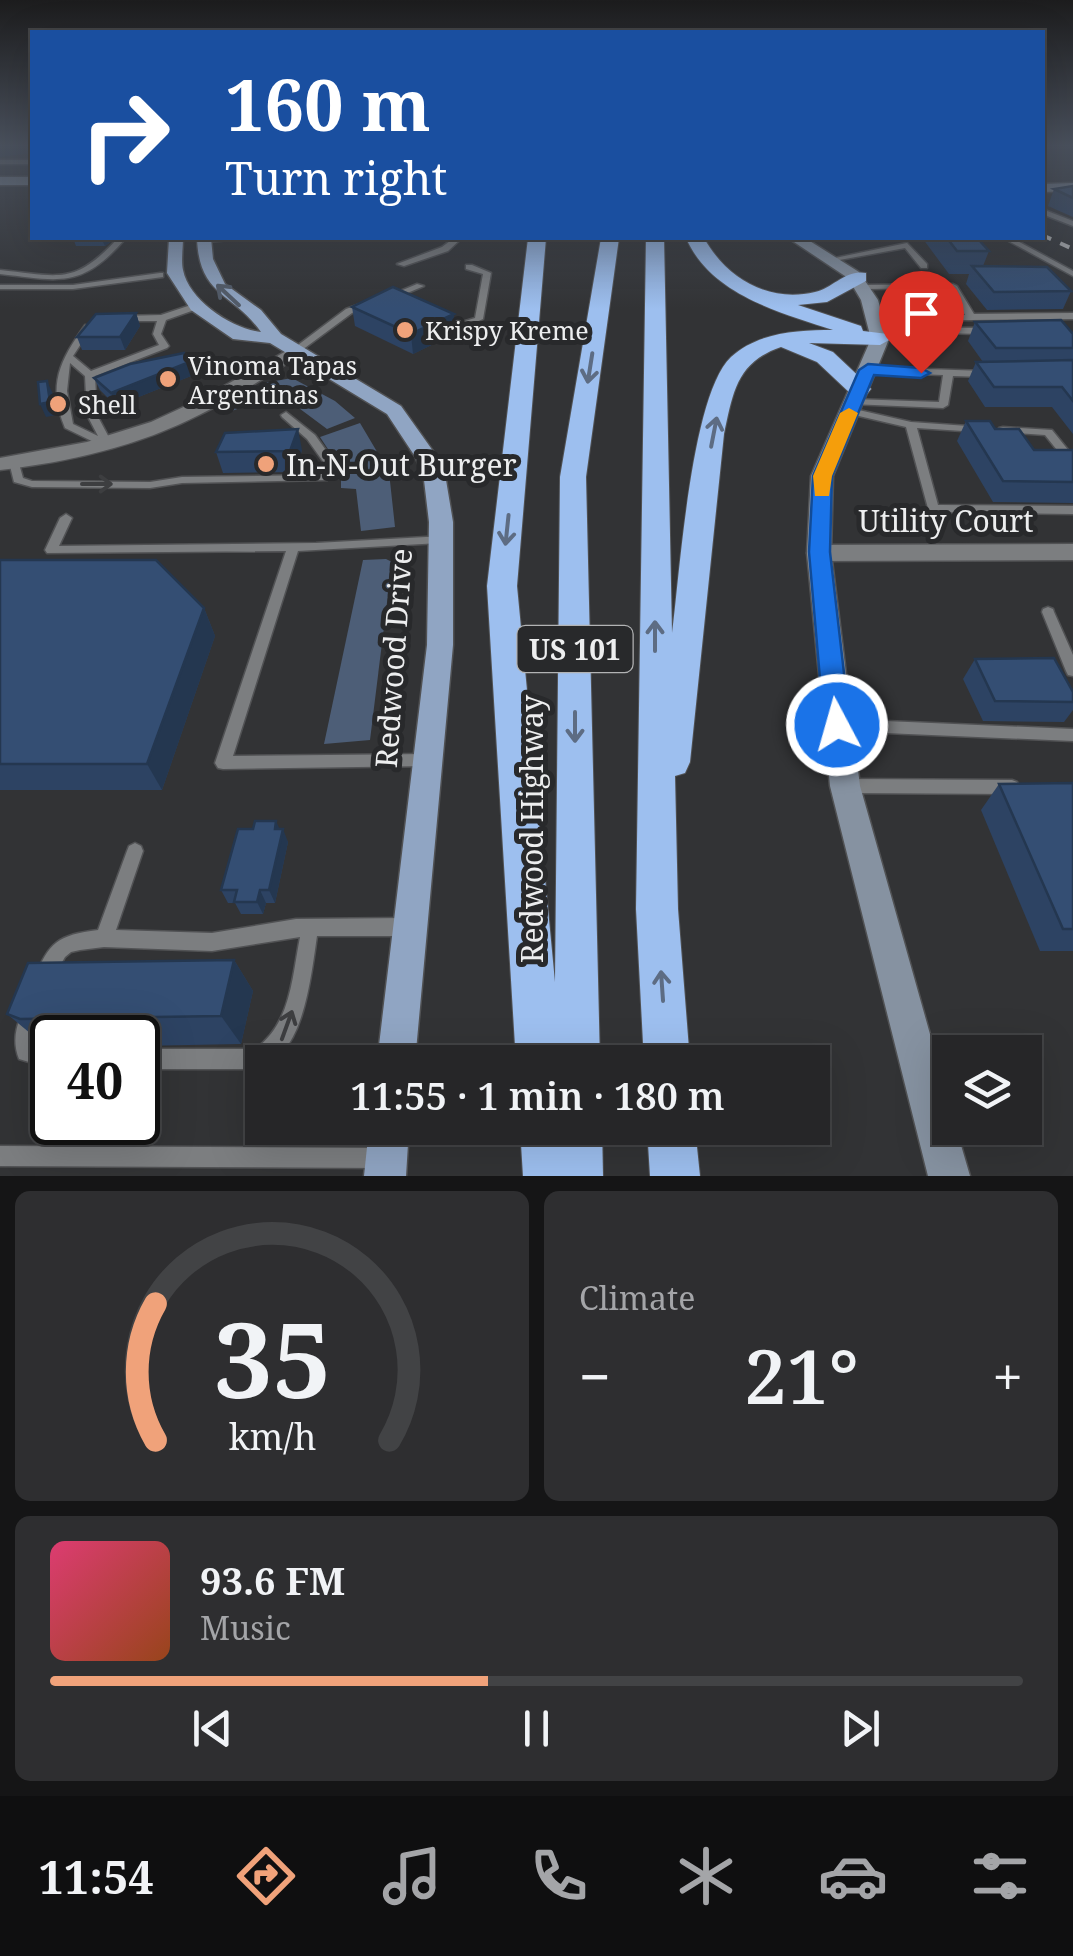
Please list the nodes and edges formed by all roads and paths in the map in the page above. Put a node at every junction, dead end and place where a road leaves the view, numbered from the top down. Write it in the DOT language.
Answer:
graph roads {
  1 [pos="1045,212"];
  2 [pos="1073,224"];
  3 [pos="120,240"];
  4 [pos="176,240"];
  5 [pos="203,240"];
  6 [pos="456,240"];
  7 [pos="537,240"];
  8 [pos="610,240"];
  9 [pos="655,240"];
  10 [pos="696,240"];
  11 [pos="799,240"];
  12 [pos="1011,240"];
  13 [pos="834,259"];
  14 [pos="401,264"];
  15 [pos="469,266"];
  16 [pos="924,266"];
  17 [pos="0,272"];
  18 [pos="1073,274"];
  19 [pos="160,275"];
  20 [pos="861,282"];
  21 [pos="420,286"];
  22 [pos="0,288"];
  23 [pos="392,296"];
  24 [pos="764,296"];
  25 [pos="408,305"];
  26 [pos="197,306"];
  27 [pos="425,313"];
  28 [pos="1073,316"];
  29 [pos="971,317"];
  30 [pos="116,318"];
  31 [pos="162,318"];
  32 [pos="96,320"];
  33 [pos="879,329"];
  34 [pos="1000,332"];
  35 [pos="778,341"];
  36 [pos="284,344"];
  37 [pos="68,356"];
  38 [pos="1002,374"];
  39 [pos="90,375"];
  40 [pos="948,375"];
  41 [pos="858,393"];
  42 [pos="286,414"];
  43 [pos="910,425"];
  44 [pos="108,445"];
  45 [pos="7,463"];
  46 [pos="1073,463"];
  47 [pos="1068,510"];
  48 [pos="66,518"];
  49 [pos="1073,525"];
  50 [pos="440,539"];
  51 [pos="293,547"];
  52 [pos="820,552"];
  53 [pos="1073,552"];
  54 [pos="1048,612"];
  55 [pos="1073,671"];
  56 [pos="837,725"];
  57 [pos="1073,735"];
  58 [pos="428,760"];
  59 [pos="845,786"];
  60 [pos="1033,786"];
  61 [pos="135,851"];
  62 [pos="657,909"];
  63 [pos="410,926"];
  64 [pos="310,928"];
  65 [pos="104,938"];
  66 [pos="31,1015"];
  67 [pos="30,1016"];
  68 [pos="398,1045"];
  69 [pos="538,1045"];
  70 [pos="577,1045"];
  71 [pos="666,1045"];
  72 [pos="30,1053"];
  73 [pos="160,1058"];
  74 [pos="545,1145"];
  75 [pos="578,1145"];
  76 [pos="673,1145"];
  77 [pos="387,1154"];
  78 [pos="0,1156"];
  79 [pos="548,1176"];
  80 [pos="578,1176"];
  81 [pos="675,1176"];
  82 [pos="949,1176"];
  1 -- 2 [label="lane"];
  3 -- 17 [label="lane"];
  4 -- 26 [label="main road, Redwood Drive"];
  36 -- 5 [label="main road, Redwood Drive, one-way"];
  6 -- 14 [label="lane"];
  7 -- 69 [label="highway, one-way"];
  8 -- 70 [label="highway, Redwood Highway / US 101, one-way"];
  62 -- 9 [label="highway, US 101, one-way"];
  10 -- 24 [label="highway"];
  11 -- 13 [label="street"];
  12 -- 18 [label="lane"];
  13 -- 16 [label="lane"];
  13 -- 20 [label="street"];
  15 -- 27 [label="lane"];
  19 -- 22 [label="lane"];
  20 -- 24 [label="highway"];
  20 -- 29 [label="lane"];
  20 -- 33 [label="street"];
  21 -- 23 [label="lane"];
  23 -- 25 [label="lane"];
  23 -- 36 [label="lane"];
  24 -- 33 [label="highway"];
  26 -- 31 [label="lane"];
  26 -- 36 [label="main road, Redwood Drive"];
  28 -- 29 [label="lane"];
  29 -- 33 [label="lane"];
  30 -- 31 [label="lane"];
  31 -- 39 [label="lane"];
  32 -- 37 [label="lane"];
  33 -- 34 [label="lane"];
  33 -- 35 [label="highway"];
  33 -- 41 [label="street"];
  35 -- 41 [label="highway"];
  62 -- 35 [label="highway, one-way"];
  36 -- 44 [label="street"];
  36 -- 50 [label="main road, Redwood Drive"];
  37 -- 39 [label="lane"];
  37 -- 44 [label="lane"];
  38 -- 40 [label="lane"];
  39 -- 44 [label="lane"];
  40 -- 41 [label="lane"];
  40 -- 41 [label="lane"];
  41 -- 43 [label="lane"];
  41 -- 52 [label="street"];
  45 -- 42 [label="lane, one-way"];
  43 -- 46 [label="lane"];
  43 -- 47 [label="lane"];
  44 -- 45 [label="street"];
  47 -- 49 [label="lane"];
  48 -- 51 [label="lane"];
  50 -- 51 [label="lane"];
  50 -- 58 [label="main road, Redwood Drive"];
  51 -- 58 [label="lane"];
  52 -- 53 [label="street, Utility Court"];
  52 -- 56 [label="street"];
  54 -- 55 [label="lane"];
  56 -- 57 [label="lane"];
  56 -- 59 [label="street"];
  58 -- 63 [label="main road, Redwood Drive"];
  59 -- 60 [label="lane"];
  59 -- 82 [label="street"];
  61 -- 65 [label="lane"];
  71 -- 62 [label="highway, US 101, one-way"];
  63 -- 64 [label="lane"];
  63 -- 68 [label="main road, Redwood Drive"];
  64 -- 65 [label="lane"];
  73 -- 64 [label="lane, one-way"];
  65 -- 66 [label="lane"];
  67 -- 72 [label="lane"];
  74 -- 79 [label="highway"];
  75 -- 80 [label="highway"];
  76 -- 81 [label="highway"];
  77 -- 78 [label="lane"];
}
